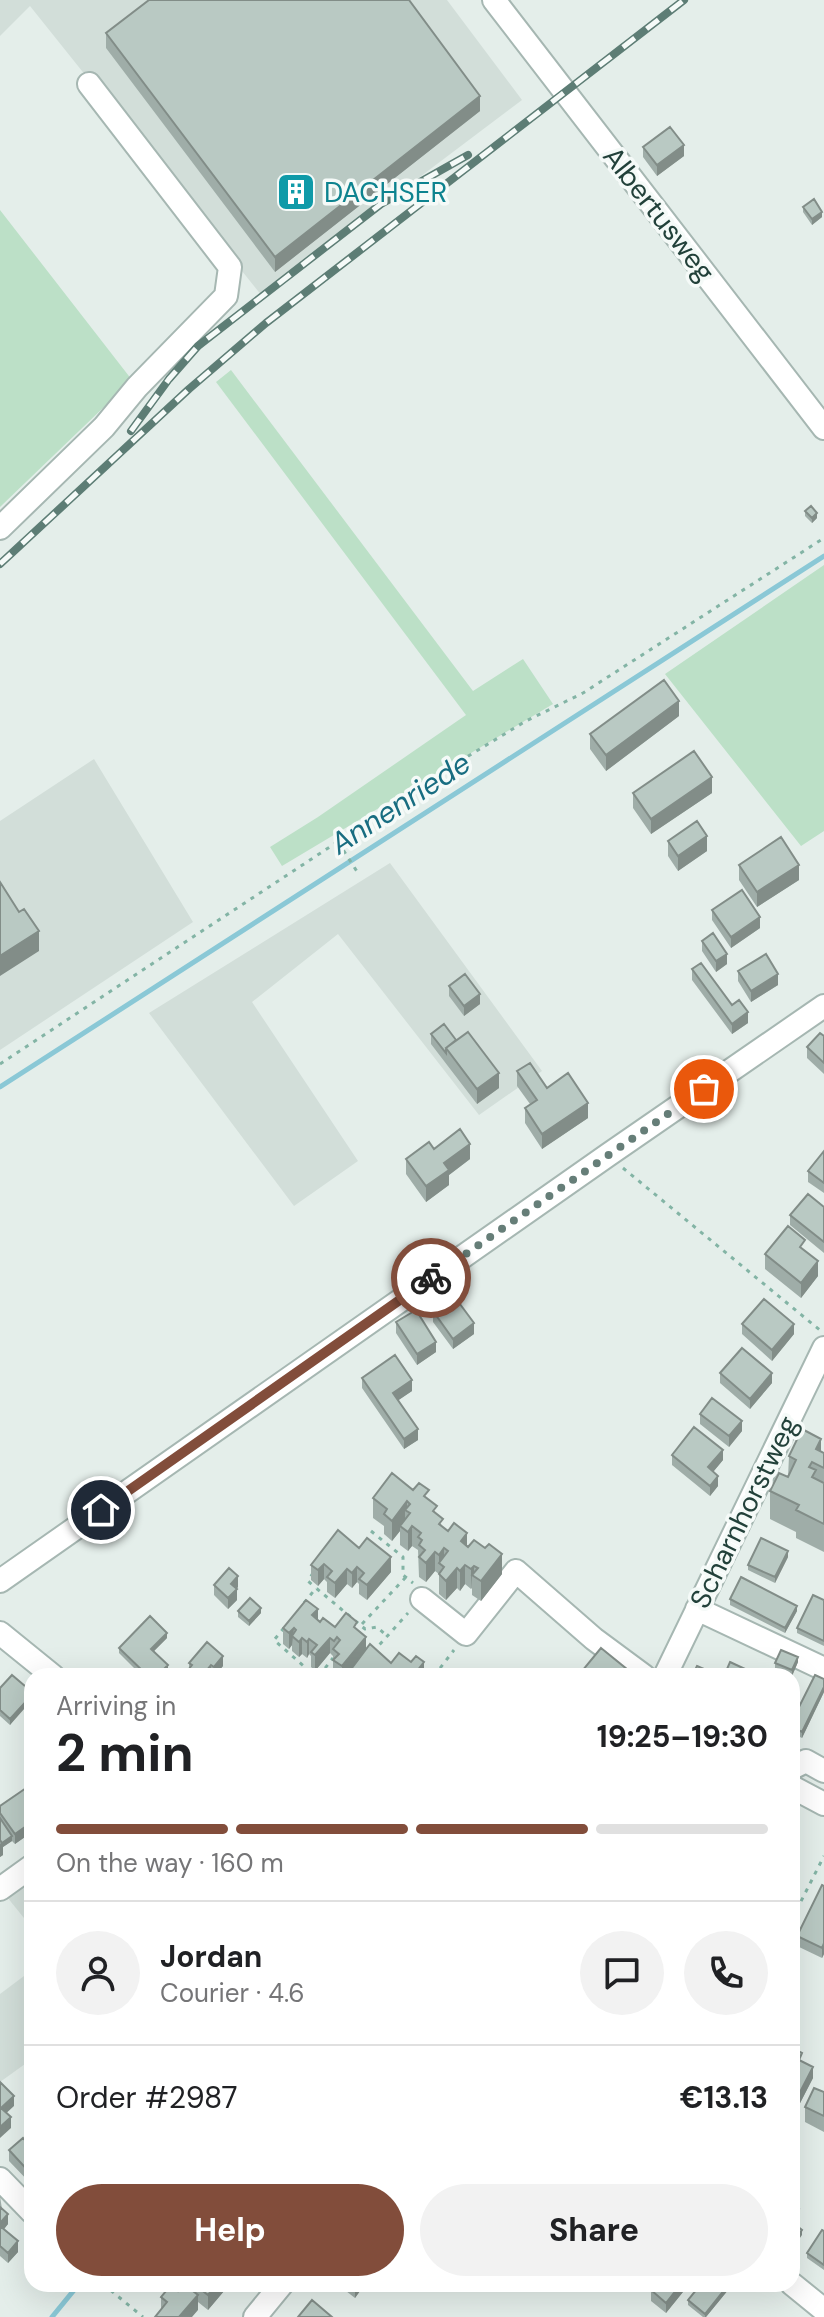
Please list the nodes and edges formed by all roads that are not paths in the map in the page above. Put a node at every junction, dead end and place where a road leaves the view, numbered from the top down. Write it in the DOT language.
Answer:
graph roads {
  1 [pos="494,0"];
  2 [pos="89,84"];
  3 [pos="824,428"];
  4 [pos="0,528"];
  5 [pos="824,1006"];
  6 [pos="824,1348"];
  7 [pos="0,1581"];
  8 [pos="422,1599"];
  9 [pos="697,1609"];
  10 [pos="0,1633"];
  11 [pos="43,1668"];
  12 [pos="633,1668"];
  13 [pos="669,1668"];
  14 [pos="824,1669"];
  15 [pos="800,1764"];
  16 [pos="824,1771"];
  17 [pos="800,1791"];
  18 [pos="824,1804"];
  19 [pos="24,1872"];
  20 [pos="0,1889"];
  21 [pos="0,2179"];
  22 [pos="24,2204"];
  23 [pos="800,2290"];
  24 [pos="275,2292"];
  25 [pos="824,2310"];
  26 [pos="255,2317"];
  1 -- 3 [label="street, Albertusweg"];
  2 -- 4 [label="street"];
  5 -- 7 [label="street"];
  6 -- 9 [label="street, Scharnhorstweg"];
  8 -- 12 [label="street"];
  9 -- 13 [label="street, Scharnhorstweg"];
  9 -- 14 [label="street"];
  10 -- 11 [label="street"];
  15 -- 16 [label="street"];
  17 -- 18 [label="street"];
  19 -- 20 [label="street"];
  21 -- 22 [label="street"];
  23 -- 25 [label="street"];
  24 -- 26 [label="street"];
}
